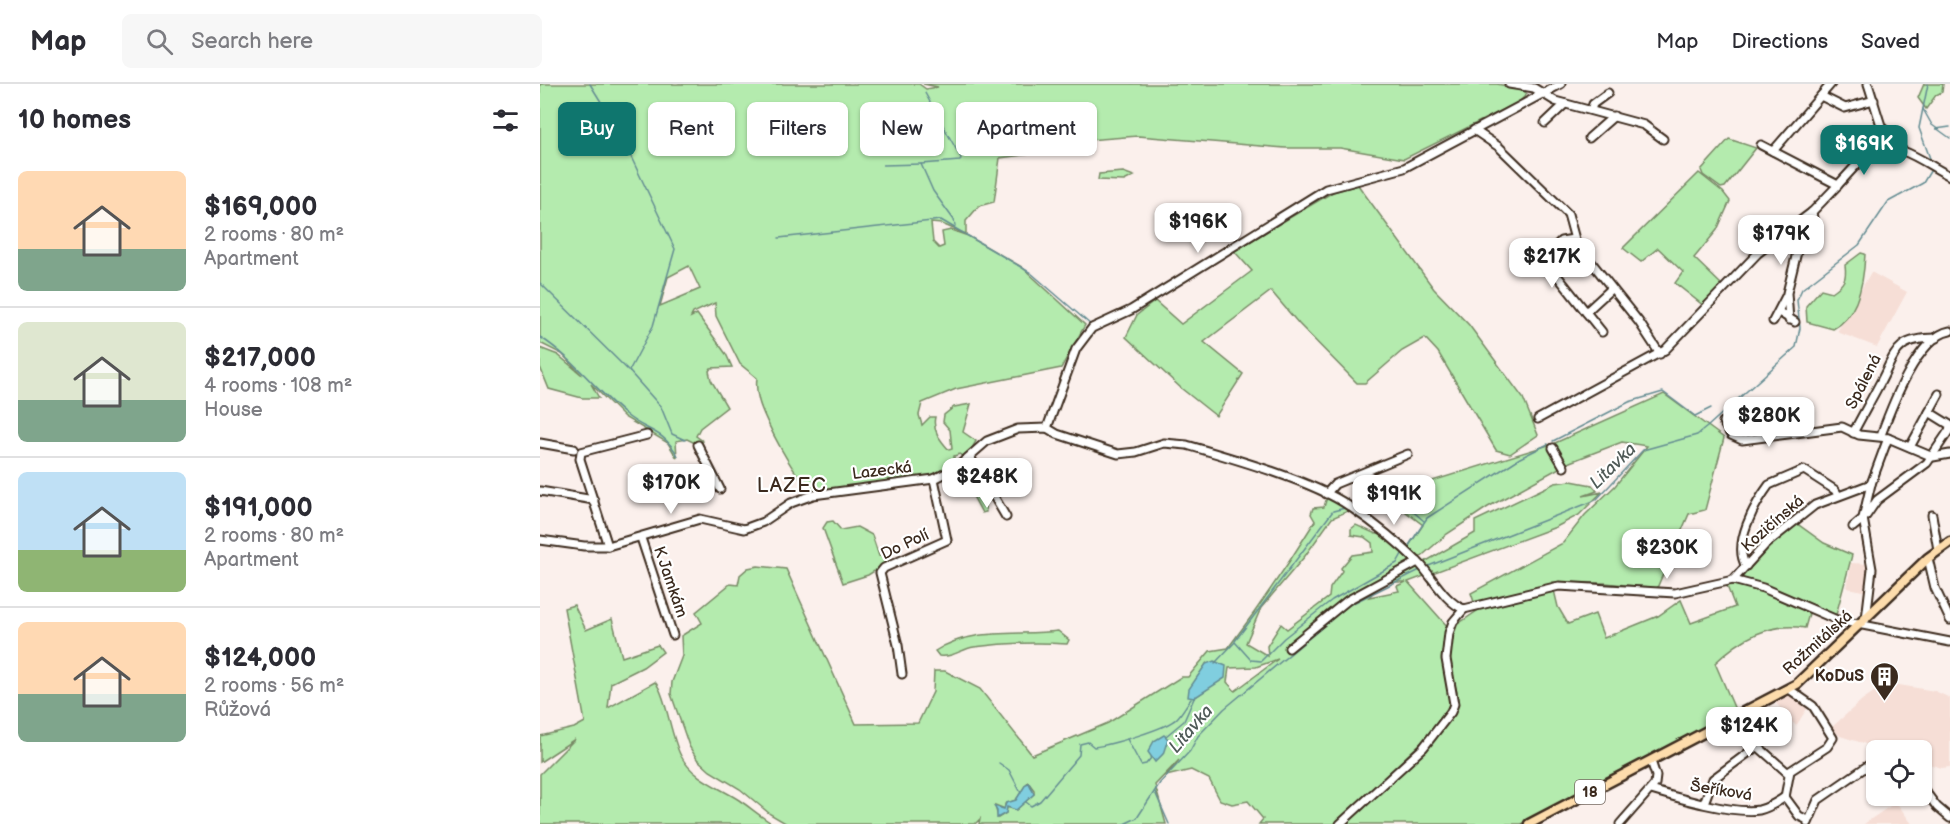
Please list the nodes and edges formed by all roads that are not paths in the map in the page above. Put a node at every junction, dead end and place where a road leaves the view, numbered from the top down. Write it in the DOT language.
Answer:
graph roads {
  1 [pos="1509,84"];
  2 [pos="1561,84"];
  3 [pos="1831,84"];
  4 [pos="1868,84"];
  5 [pos="1608,93"];
  6 [pos="1542,95"];
  7 [pos="1821,96"];
  8 [pos="1874,100"];
  9 [pos="1564,104"];
  10 [pos="1591,110"];
  11 [pos="1614,116"];
  12 [pos="1545,123"];
  13 [pos="1884,129"];
  14 [pos="1474,130"];
  15 [pos="1589,138"];
  16 [pos="1663,139"];
  17 [pos="1761,145"];
  18 [pos="1890,147"];
  19 [pos="1871,149"];
  20 [pos="1773,151"];
  21 [pos="1950,176"];
  22 [pos="1838,185"];
  23 [pos="1812,212"];
  24 [pos="1574,239"];
  25 [pos="1611,289"];
  26 [pos="1787,293"];
  27 [pos="1586,312"];
  28 [pos="1779,312"];
  29 [pos="1773,321"];
  30 [pos="1950,331"];
  31 [pos="1602,332"];
  32 [pos="1936,338"];
  33 [pos="1660,354"];
  34 [pos="1939,394"];
  35 [pos="1929,412"];
  36 [pos="1538,419"];
  37 [pos="1724,422"];
  38 [pos="1950,427"];
  39 [pos="1047,428"];
  40 [pos="1853,433"];
  41 [pos="647,435"];
  42 [pos="1885,437"];
  43 [pos="540,443"];
  44 [pos="698,445"];
  45 [pos="1910,447"];
  46 [pos="1553,448"];
  47 [pos="574,449"];
  48 [pos="1408,454"];
  49 [pos="1950,454"];
  50 [pos="970,457"];
  51 [pos="1930,457"];
  52 [pos="1564,467"];
  53 [pos="1006,473"];
  54 [pos="934,479"];
  55 [pos="1870,484"];
  56 [pos="989,488"];
  57 [pos="720,489"];
  58 [pos="540,491"];
  59 [pos="1326,494"];
  60 [pos="1838,495"];
  61 [pos="594,500"];
  62 [pos="1932,515"];
  63 [pos="1006,518"];
  64 [pos="1863,518"];
  65 [pos="1852,527"];
  66 [pos="641,538"];
  67 [pos="540,540"];
  68 [pos="1950,542"];
  69 [pos="608,546"];
  70 [pos="1938,550"];
  71 [pos="1928,558"];
  72 [pos="1419,564"];
  73 [pos="1746,566"];
  74 [pos="1733,580"];
  75 [pos="1464,609"];
  76 [pos="1950,620"];
  77 [pos="1864,622"];
  78 [pos="673,634"];
  79 [pos="1950,642"];
  80 [pos="1289,648"];
  81 [pos="902,674"];
  82 [pos="1789,689"];
  83 [pos="1729,721"];
  84 [pos="1756,747"];
  85 [pos="1651,761"];
  86 [pos="1866,767"];
  87 [pos="1788,773"];
  88 [pos="1651,790"];
  89 [pos="1785,797"];
  90 [pos="1932,800"];
  91 [pos="1704,803"];
  92 [pos="1950,818"];
  93 [pos="1808,822"];
  94 [pos="1340,824"];
  95 [pos="1529,824"];
  96 [pos="1620,824"];
  1 -- 6 [label="street"];
  2 -- 6 [label="street"];
  3 -- 7 [label="street"];
  4 -- 8 [label="street"];
  5 -- 10 [label="street"];
  6 -- 9 [label="street"];
  6 -- 14 [label="street"];
  7 -- 8 [label="street"];
  7 -- 20 [label="street"];
  8 -- 13 [label="street"];
  9 -- 10 [label="street"];
  9 -- 12 [label="street"];
  10 -- 11 [label="street"];
  11 -- 15 [label="street"];
  11 -- 16 [label="street"];
  13 -- 18 [label="street"];
  13 -- 19 [label="street"];
  14 -- 24 [label="street"];
  14 -- 39 [label="street"];
  17 -- 20 [label="street"];
  18 -- 19 [label="street"];
  18 -- 21 [label="street"];
  19 -- 22 [label="street"];
  20 -- 22 [label="street"];
  22 -- 23 [label="street"];
  23 -- 26 [label="street"];
  23 -- 33 [label="street"];
  24 -- 25 [label="street"];
  24 -- 27 [label="street"];
  25 -- 27 [label="street"];
  25 -- 33 [label="street"];
  26 -- 28 [label="street"];
  26 -- 28 [label="street"];
  27 -- 31 [label="street"];
  28 -- 29 [label="street"];
  30 -- 32 [label="street"];
  32 -- 40 [label="street, Spálená"];
  32 -- 42 [label="street"];
  33 -- 36 [label="street"];
  34 -- 35 [label="street"];
  35 -- 38 [label="street"];
  35 -- 45 [label="street"];
  37 -- 40 [label="street"];
  38 -- 51 [label="street"];
  39 -- 50 [label="street, Lazecká"];
  39 -- 59 [label="street"];
  40 -- 42 [label="street"];
  41 -- 61 [label="street"];
  42 -- 45 [label="street"];
  42 -- 55 [label="street"];
  43 -- 47 [label="street"];
  44 -- 57 [label="street"];
  45 -- 51 [label="street"];
  46 -- 52 [label="street"];
  48 -- 59 [label="street"];
  49 -- 51 [label="street"];
  50 -- 54 [label="street, Lazecká"];
  50 -- 56 [label="street"];
  51 -- 64 [label="street"];
  53 -- 56 [label="street"];
  54 -- 66 [label="street, Lazecká"];
  54 -- 81 [label="street, Do Polí"];
  55 -- 60 [label="street, Kozičínská"];
  55 -- 64 [label="street"];
  56 -- 63 [label="street"];
  58 -- 61 [label="street"];
  59 -- 72 [label="street"];
  60 -- 73 [label="street, Kozičínská"];
  60 -- 73 [label="street"];
  61 -- 69 [label="street"];
  62 -- 70 [label="street"];
  64 -- 65 [label="street"];
  64 -- 77 [label="street"];
  66 -- 69 [label="street, Lazecká"];
  66 -- 78 [label="street, K Jamkám"];
  67 -- 69 [label="street, Lazecká"];
  68 -- 70 [label="main road, Rožmitálská / 18"];
  70 -- 71 [label="main road, Rožmitálská / 18"];
  71 -- 76 [label="street"];
  71 -- 77 [label="main road, Rožmitálská / 18"];
  72 -- 75 [label="street"];
  72 -- 80 [label="street"];
  73 -- 74 [label="street, Kozičínská"];
  74 -- 75 [label="street"];
  74 -- 77 [label="street"];
  75 -- 94 [label="street"];
  77 -- 79 [label="street"];
  77 -- 82 [label="main road, Rožmitálská / 18"];
  82 -- 83 [label="main road, Rožmitálská / 18"];
  82 -- 87 [label="street"];
  83 -- 84 [label="street"];
  83 -- 85 [label="main road, Rožmitálská / 18"];
  84 -- 87 [label="street"];
  84 -- 91 [label="street"];
  85 -- 88 [label="street"];
  85 -- 95 [label="main road, Rožmitálská / 18"];
  86 -- 93 [label="street"];
  87 -- 89 [label="street"];
  88 -- 91 [label="street, Šeříková"];
  88 -- 96 [label="street"];
  89 -- 91 [label="street, Šeříková"];
  89 -- 93 [label="street"];
  90 -- 92 [label="street"];
}
